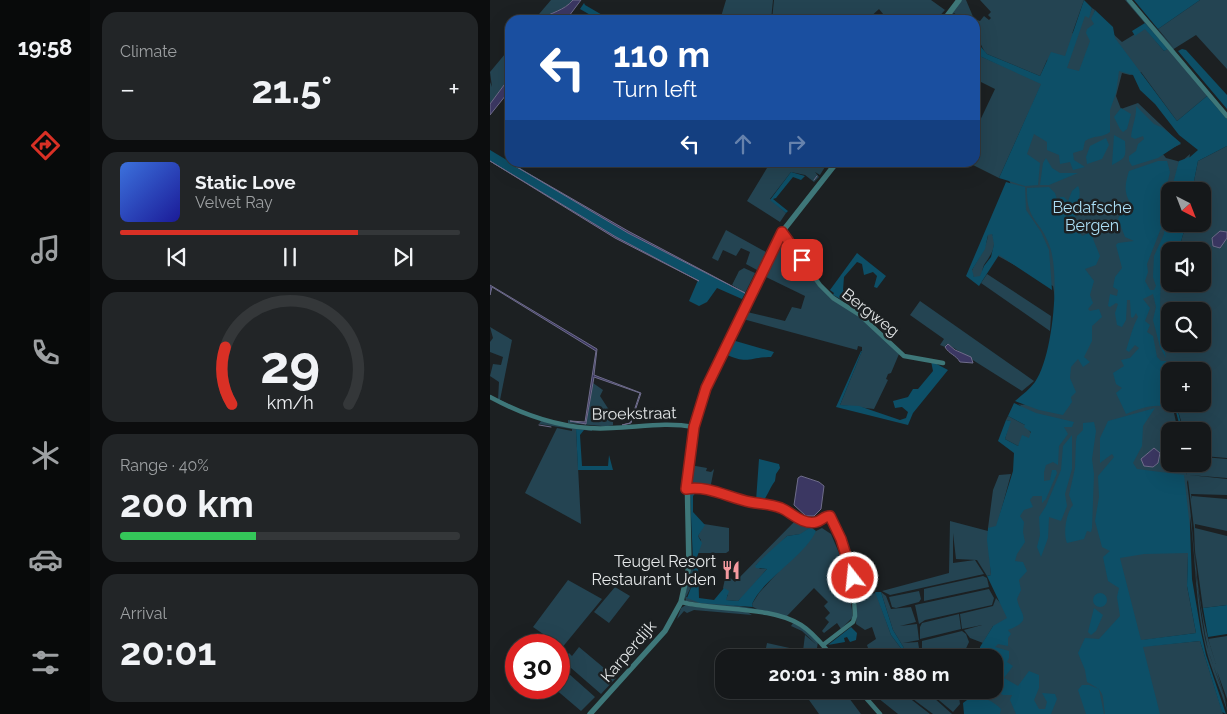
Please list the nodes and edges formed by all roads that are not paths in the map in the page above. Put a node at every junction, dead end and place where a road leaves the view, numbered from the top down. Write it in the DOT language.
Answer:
graph roads {
  1 [pos="960,0"];
  2 [pos="1129,0"];
  3 [pos="948,15"];
  4 [pos="1227,116"];
  5 [pos="833,167"];
  6 [pos="782,232"];
  7 [pos="943,363"];
  8 [pos="490,397"];
  9 [pos="694,427"];
  10 [pos="686,489"];
  11 [pos="682,602"];
  12 [pos="823,645"];
  13 [pos="826,649"];
  14 [pos="867,699"];
  15 [pos="590,714"];
  16 [pos="880,714"];
  1 -- 3 [label="street"];
  2 -- 4 [label="street"];
  5 -- 6 [label="street, Karperdijk"];
  6 -- 7 [label="street, Bergweg"];
  6 -- 9 [label="street, Karperdijk"];
  8 -- 9 [label="street, Broekstraat"];
  9 -- 10 [label="street, Karperdijk"];
  10 -- 11 [label="street, Karperdijk"];
  10 -- 12 [label="street"];
  11 -- 12 [label="street"];
  11 -- 15 [label="street, Karperdijk"];
  12 -- 13 [label="street"];
  14 -- 16 [label="street"];
}
